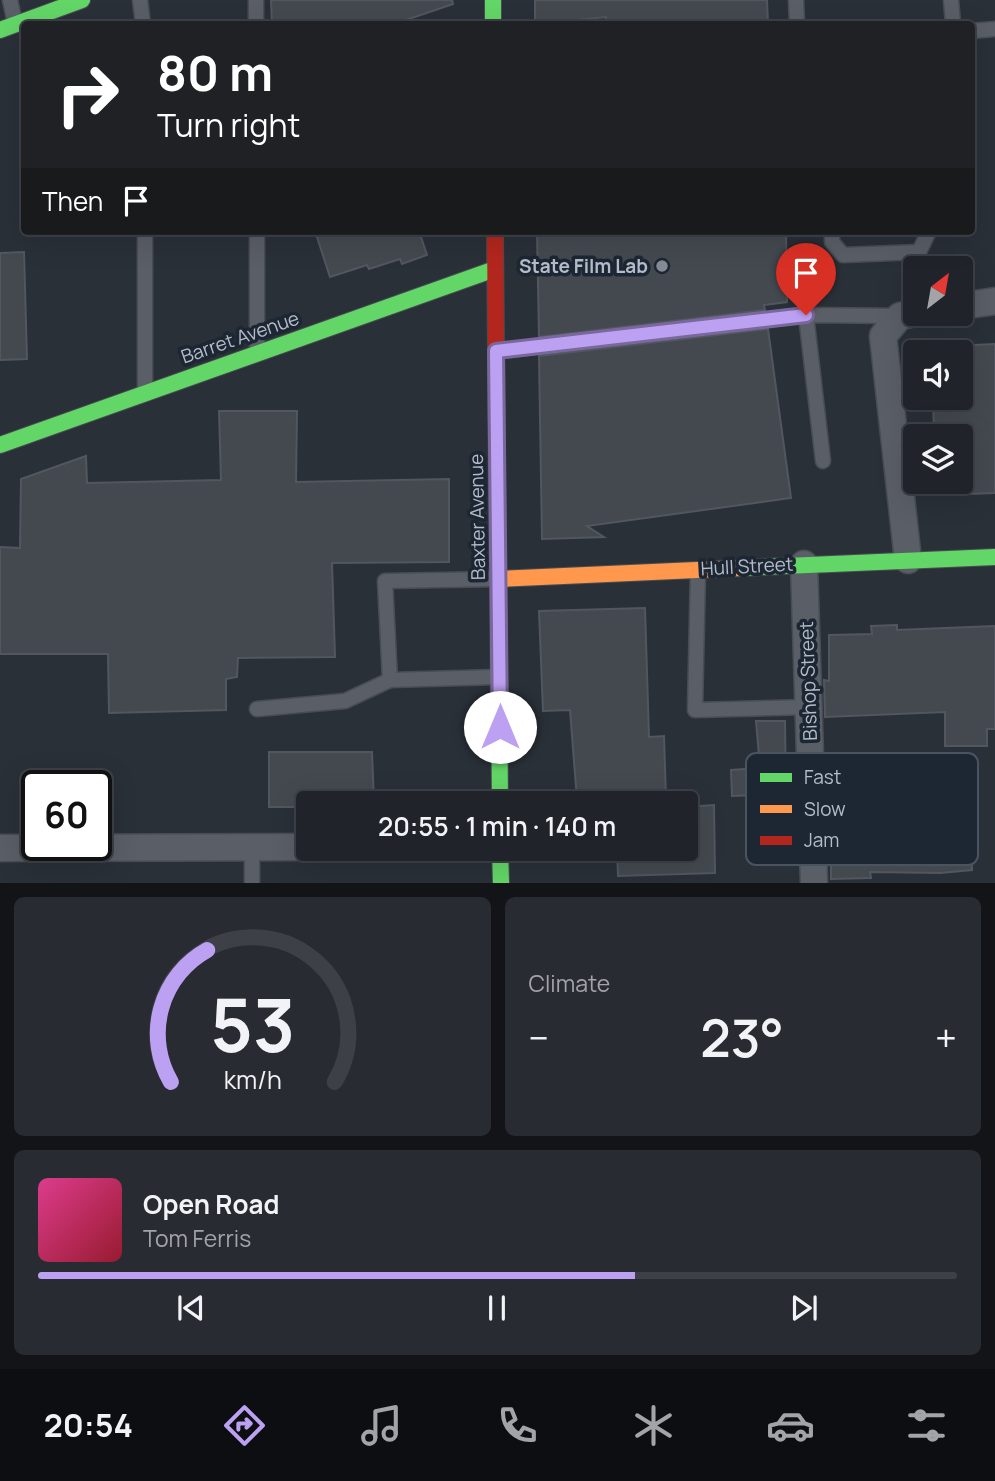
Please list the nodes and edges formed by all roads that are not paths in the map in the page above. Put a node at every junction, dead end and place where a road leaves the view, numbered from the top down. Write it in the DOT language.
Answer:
graph roads {
  1 [pos="10,0"];
  2 [pos="82,0"];
  3 [pos="141,0"];
  4 [pos="256,0"];
  5 [pos="493,0"];
  6 [pos="796,0"];
  7 [pos="951,0"];
  8 [pos="26,21"];
  9 [pos="143,21"];
  10 [pos="256,21"];
  11 [pos="493,21"];
  12 [pos="797,21"];
  13 [pos="953,21"];
  14 [pos="7,28"];
  15 [pos="995,29"];
  16 [pos="975,31"];
  17 [pos="145,235"];
  18 [pos="257,235"];
  19 [pos="495,235"];
  20 [pos="832,235"];
  21 [pos="927,235"];
  22 [pos="495,269"];
  23 [pos="995,301"];
  24 [pos="973,304"];
  25 [pos="903,314"];
  26 [pos="806,315"];
  27 [pos="903,318"];
  28 [pos="496,351"];
  29 [pos="257,353"];
  30 [pos="145,393"];
  31 [pos="0,445"];
  32 [pos="823,461"];
  33 [pos="995,557"];
  34 [pos="908,560"];
  35 [pos="804,564"];
  36 [pos="698,569"];
  37 [pos="499,579"];
  38 [pos="499,677"];
  39 [pos="390,680"];
  40 [pos="809,707"];
  41 [pos="257,709"];
  42 [pos="810,753"];
  43 [pos="500,791"];
  44 [pos="296,847"];
  45 [pos="0,848"];
  46 [pos="252,848"];
  47 [pos="500,861"];
  48 [pos="813,865"];
  49 [pos="252,883"];
  50 [pos="501,883"];
  51 [pos="814,883"];
  1 -- 14 [label="lane"];
  2 -- 8 [label="street"];
  3 -- 9 [label="lane"];
  4 -- 10 [label="lane"];
  5 -- 11 [label="street"];
  6 -- 12 [label="lane"];
  7 -- 13 [label="lane"];
  15 -- 16 [label="lane"];
  17 -- 30 [label="lane"];
  18 -- 29 [label="lane"];
  19 -- 22 [label="street, Baxter Avenue"];
  20 -- 21 [label="lane"];
  22 -- 28 [label="street, Baxter Avenue"];
  22 -- 29 [label="street, Barret Avenue"];
  23 -- 24 [label="street"];
  25 -- 26 [label="lane"];
  26 -- 28 [label="lane"];
  26 -- 32 [label="lane"];
  27 -- 34 [label="street"];
  28 -- 37 [label="street, Baxter Avenue"];
  29 -- 30 [label="street, Barret Avenue"];
  30 -- 31 [label="street, Barret Avenue"];
  33 -- 34 [label="street, Hull Street"];
  34 -- 35 [label="street, Hull Street"];
  35 -- 36 [label="street, Hull Street"];
  35 -- 40 [label="street, Bishop Street"];
  36 -- 37 [label="street, Hull Street"];
  36 -- 40 [label="lane"];
  37 -- 38 [label="street, Baxter Avenue"];
  37 -- 39 [label="lane"];
  38 -- 39 [label="lane"];
  38 -- 43 [label="street, Baxter Avenue"];
  39 -- 41 [label="lane"];
  40 -- 42 [label="street, Bishop Street"];
  44 -- 46 [label="street"];
  45 -- 46 [label="street"];
  46 -- 49 [label="lane"];
  47 -- 50 [label="street"];
  48 -- 51 [label="street, Bishop Street"];
}
